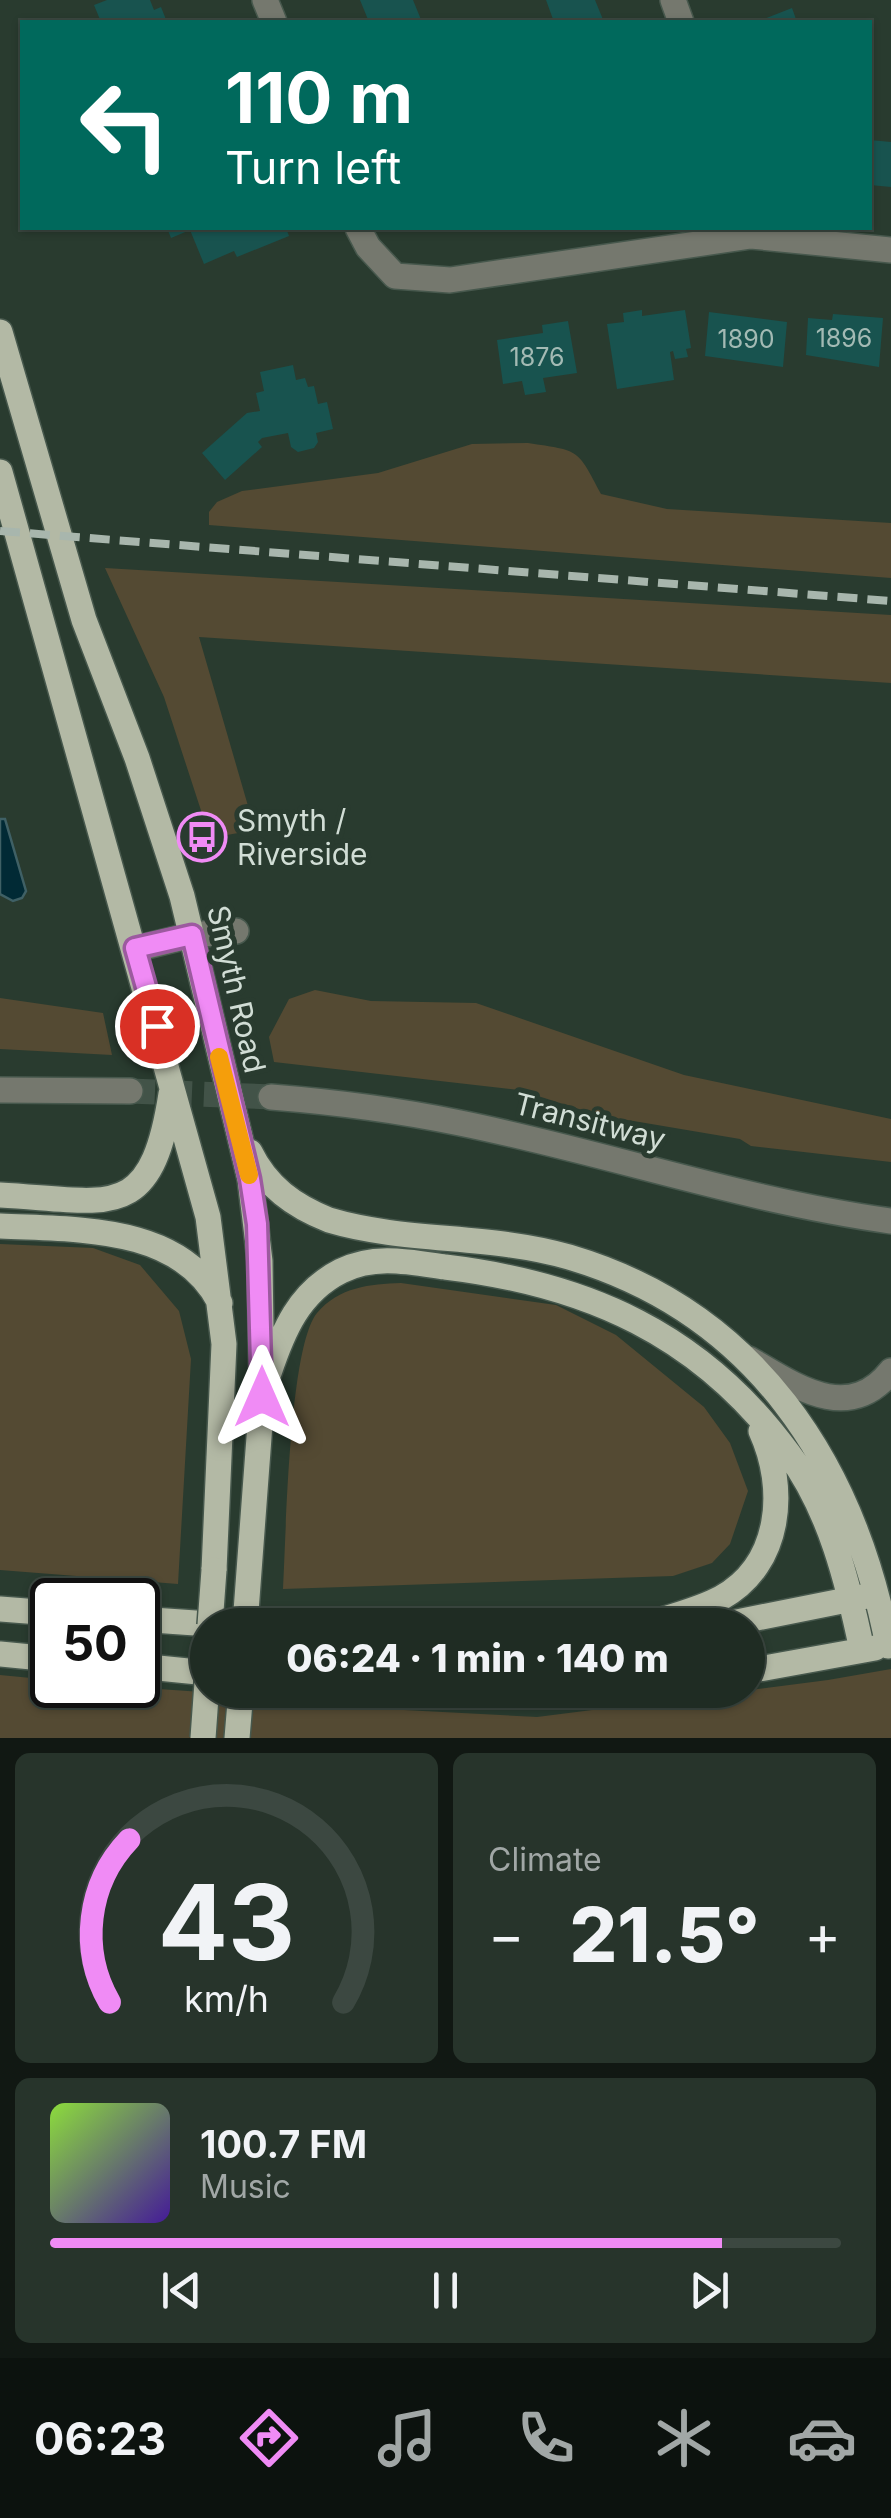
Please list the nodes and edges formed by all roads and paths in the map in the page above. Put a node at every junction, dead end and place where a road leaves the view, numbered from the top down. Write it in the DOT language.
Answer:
graph roads {
  1 [pos="750,232"];
  2 [pos="363,237"];
  3 [pos="891,250"];
  4 [pos="0,332"];
  5 [pos="0,472"];
  6 [pos="236,932"];
  7 [pos="192,935"];
  8 [pos="135,948"];
  9 [pos="172,1084"];
  10 [pos="0,1090"];
  11 [pos="130,1091"];
  12 [pos="271,1097"];
  13 [pos="230,1101"];
  14 [pos="0,1195"];
  15 [pos="891,1221"];
  16 [pos="0,1226"];
  17 [pos="221,1305"];
  18 [pos="749,1359"];
  19 [pos="891,1371"];
  20 [pos="262,1397"];
  21 [pos="752,1413"];
  22 [pos="884,1592"];
  23 [pos="851,1599"];
  24 [pos="211,1608"];
  25 [pos="246,1608"];
  26 [pos="695,1608"];
  27 [pos="0,1609"];
  28 [pos="30,1611"];
  29 [pos="765,1616"];
  30 [pos="160,1621"];
  31 [pos="190,1623"];
  32 [pos="889,1646"];
  33 [pos="862,1650"];
  34 [pos="0,1654"];
  35 [pos="30,1657"];
  36 [pos="160,1668"];
  37 [pos="765,1668"];
  38 [pos="190,1670"];
  39 [pos="205,1708"];
  40 [pos="240,1708"];
  41 [pos="203,1738"];
  42 [pos="237,1738"];
  1 -- 2 [label="street"];
  1 -- 3 [label="street"];
  4 -- 7 [label="main road, Smyth Road"];
  5 -- 8 [label="main road"];
  6 -- 7 [label="street"];
  7 -- 8 [label="street"];
  7 -- 13 [label="main road, Smyth Road"];
  8 -- 9 [label="main road"];
  9 -- 14 [label="main road"];
  9 -- 17 [label="main road"];
  10 -- 11 [label="street"];
  12 -- 15 [label="street, Transitway"];
  13 -- 18 [label="main road"];
  13 -- 20 [label="main road, Smyth Road"];
  16 -- 17 [label="main road"];
  17 -- 24 [label="main road, bridge"];
  18 -- 19 [label="street"];
  18 -- 22 [label="main road"];
  20 -- 21 [label="main road"];
  20 -- 25 [label="main road, Smyth Road"];
  21 -- 23 [label="main road"];
  21 -- 26 [label="main road"];
  22 -- 23 [label="main road"];
  22 -- 32 [label="main road"];
  23 -- 29 [label="main road"];
  23 -- 33 [label="main road"];
  27 -- 28 [label="main road"];
  30 -- 31 [label="main road"];
  32 -- 33 [label="main road"];
  33 -- 37 [label="main road"];
  34 -- 35 [label="main road"];
  36 -- 38 [label="main road"];
  39 -- 41 [label="main road, bridge"];
  40 -- 42 [label="main road"];
}
